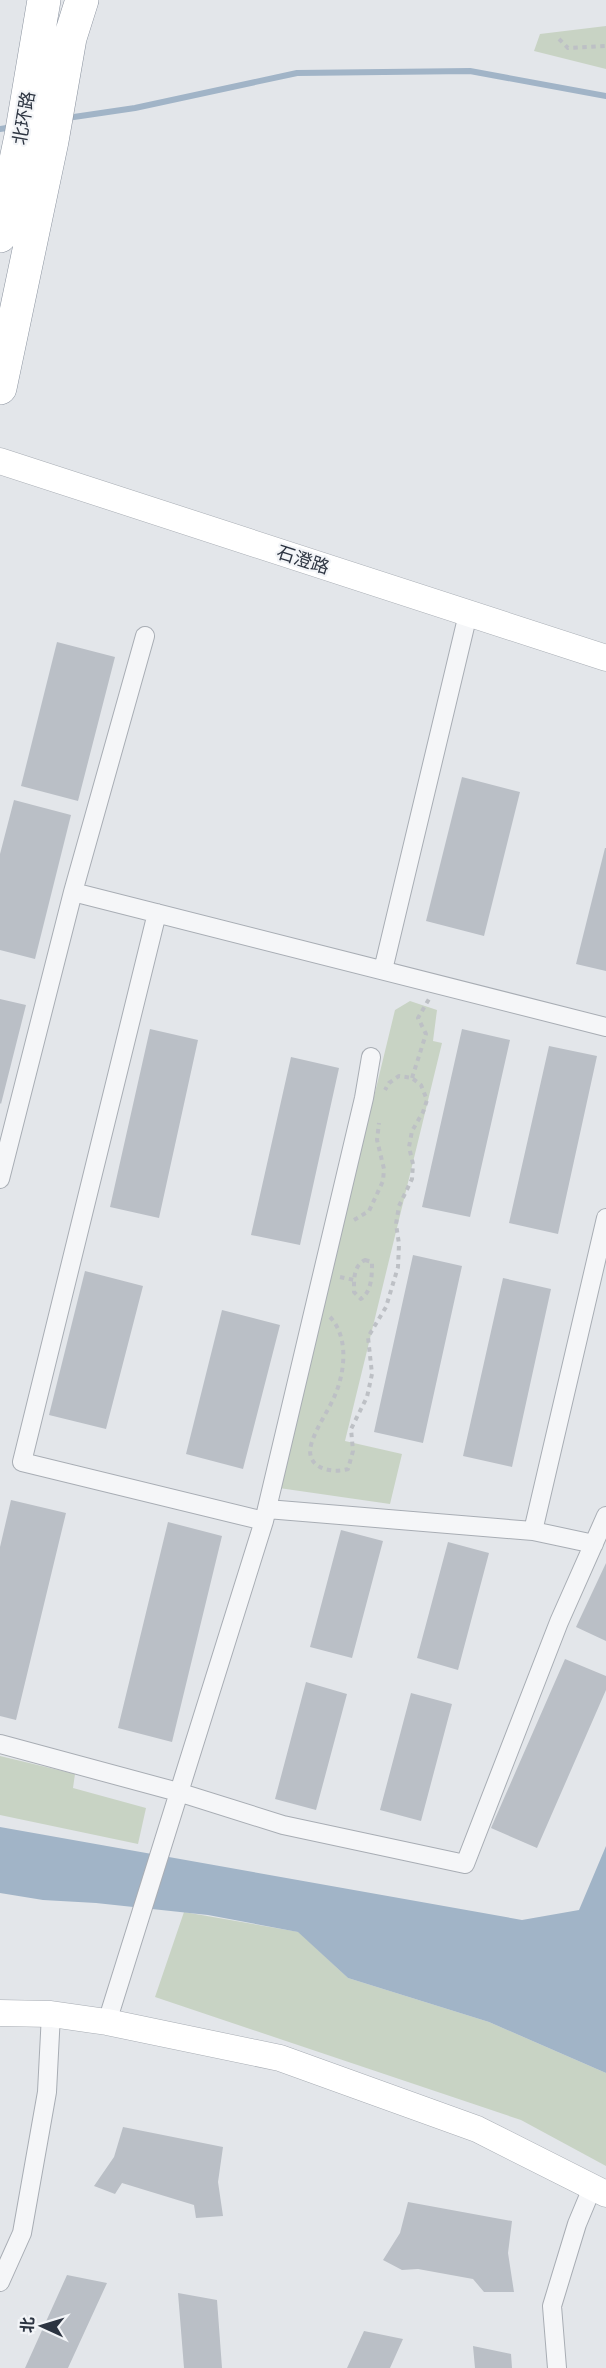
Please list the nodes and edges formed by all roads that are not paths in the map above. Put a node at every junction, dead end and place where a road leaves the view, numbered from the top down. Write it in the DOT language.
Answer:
graph roads {
  1 [pos="44,0"];
  2 [pos="76,0"];
  3 [pos="82,0"];
  4 [pos="68,48"];
  5 [pos="0,236"];
  6 [pos="0,388"];
  7 [pos="0,461"];
  8 [pos="468,614"];
  9 [pos="145,636"];
  10 [pos="606,658"];
  11 [pos="73,892"];
  12 [pos="157,913"];
  13 [pos="383,970"];
  14 [pos="606,1027"];
  15 [pos="371,1057"];
  16 [pos="0,1179"];
  17 [pos="606,1218"];
  18 [pos="265,1515"];
  19 [pos="606,1516"];
  20 [pos="533,1531"];
  21 [pos="594,1544"];
  22 [pos="0,1744"];
  23 [pos="178,1792"];
  24 [pos="0,2013"];
  25 [pos="51,2014"];
  26 [pos="107,2022"];
  27 [pos="599,2191"];
  28 [pos="0,2282"];
  29 [pos="557,2368"];
  1 -- 5 [label="highway, 北环路"];
  2 -- 4 [label="highway"];
  3 -- 4 [label="highway"];
  4 -- 6 [label="highway"];
  7 -- 8 [label="street, 石澄路"];
  8 -- 10 [label="street, 石澄路"];
  8 -- 13 [label="street"];
  9 -- 11 [label="street"];
  11 -- 12 [label="street"];
  11 -- 16 [label="street"];
  12 -- 13 [label="street"];
  12 -- 18 [label="street"];
  13 -- 14 [label="street"];
  15 -- 18 [label="street"];
  17 -- 20 [label="street"];
  18 -- 20 [label="street"];
  18 -- 23 [label="street"];
  19 -- 21 [label="street"];
  20 -- 21 [label="street"];
  21 -- 23 [label="street"];
  22 -- 23 [label="street"];
  23 -- 26 [label="street"];
  24 -- 25 [label="street"];
  25 -- 26 [label="street"];
  25 -- 28 [label="street"];
  26 -- 27 [label="street"];
  27 -- 29 [label="street"];
}
